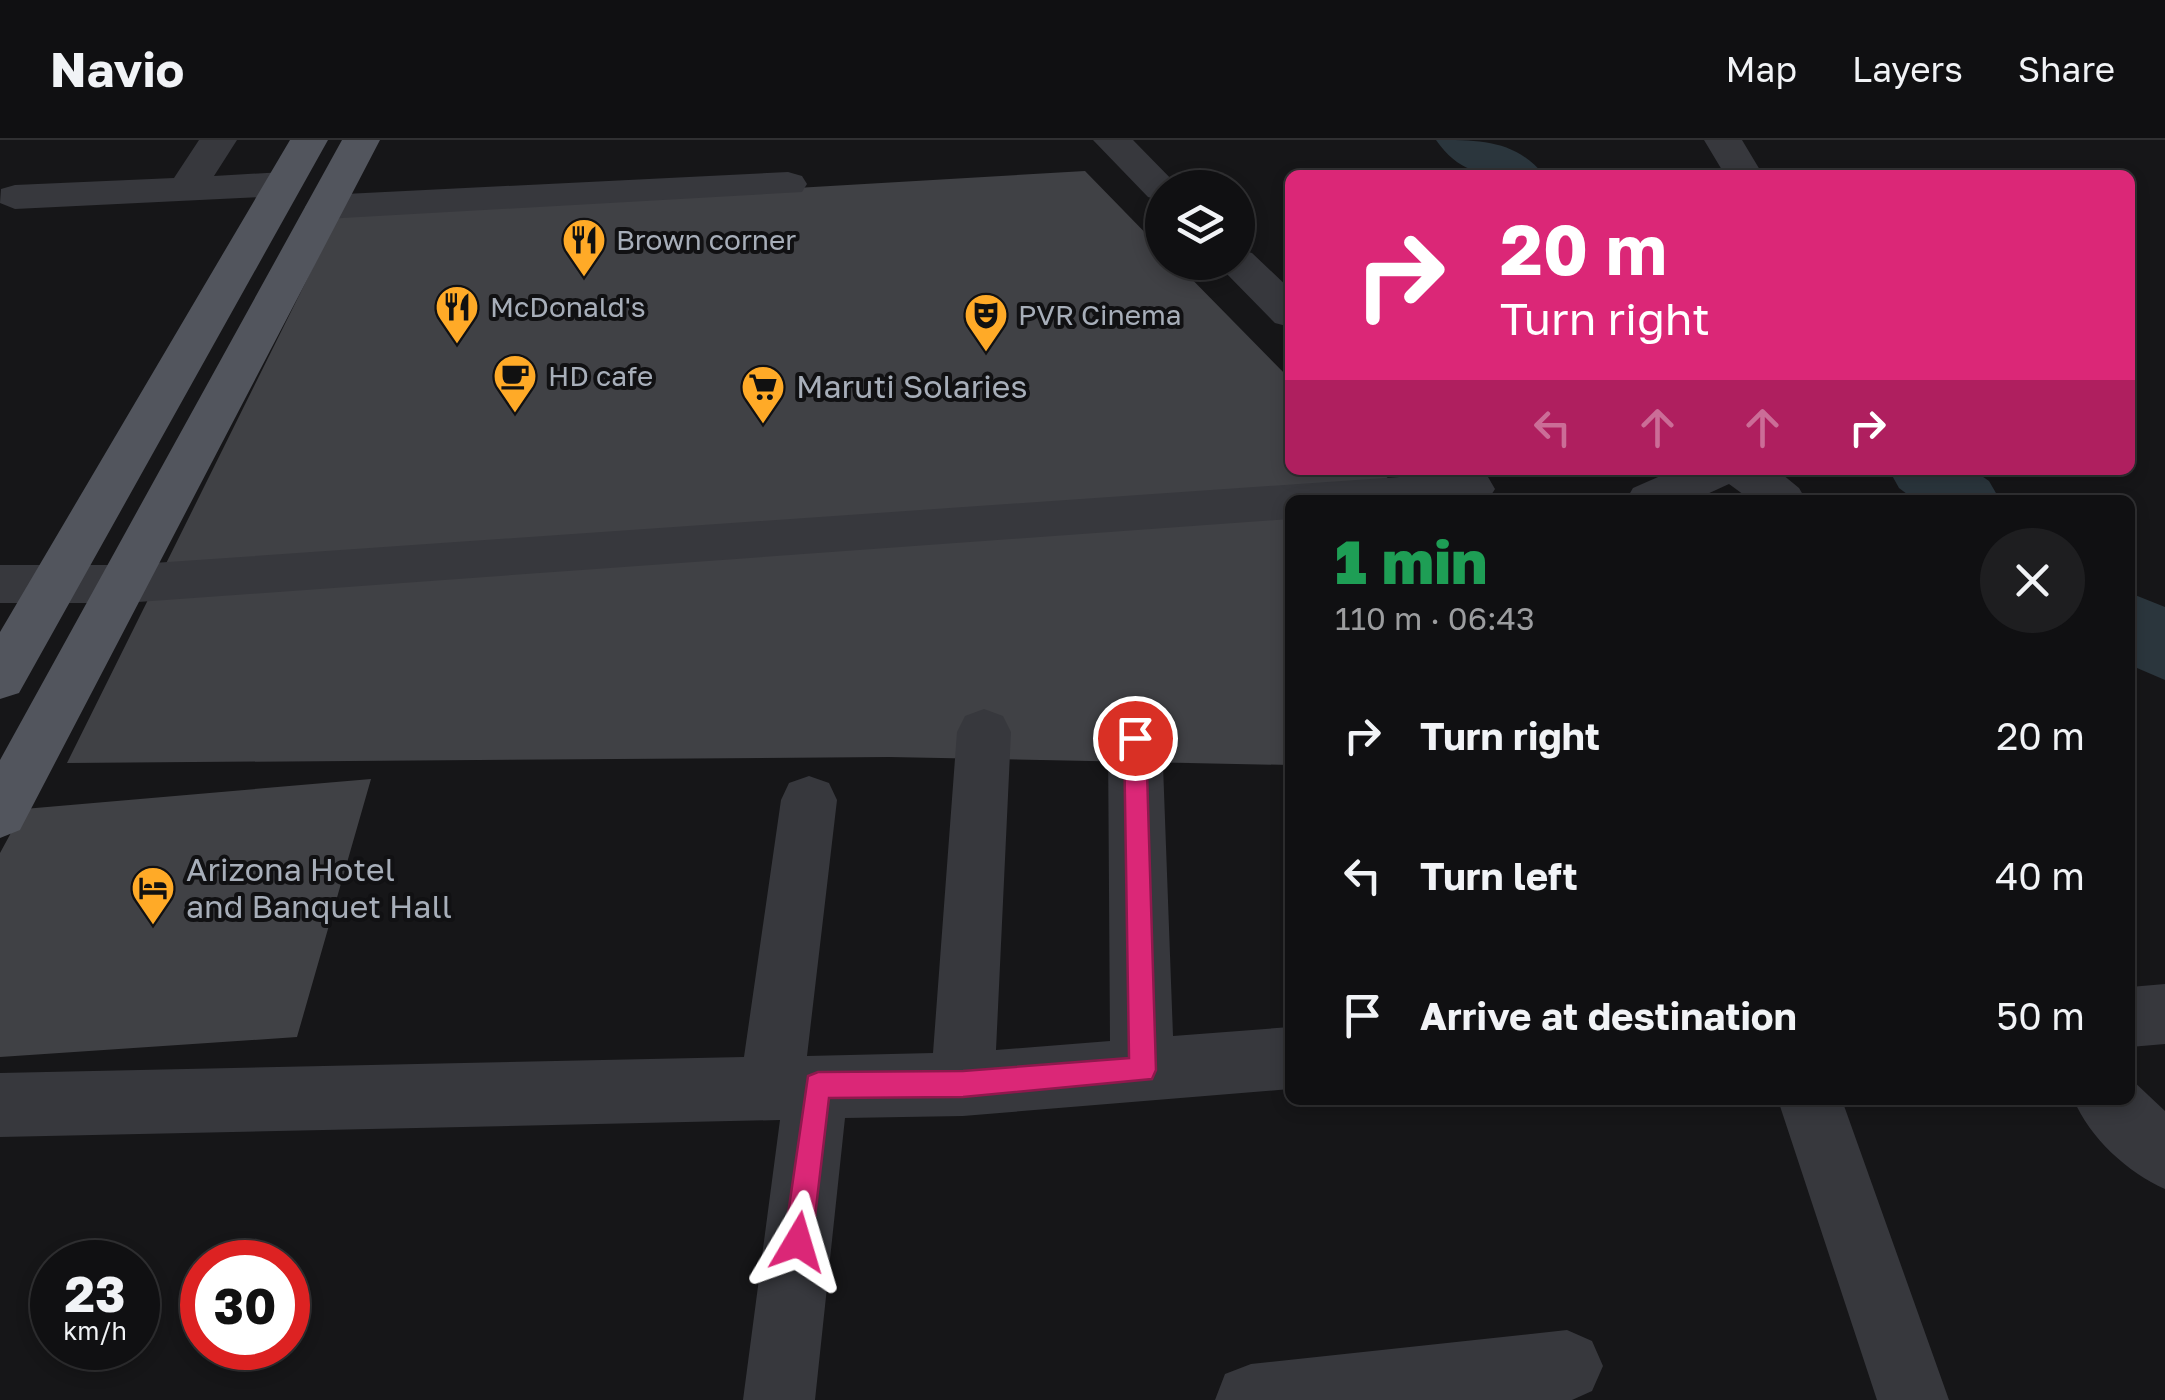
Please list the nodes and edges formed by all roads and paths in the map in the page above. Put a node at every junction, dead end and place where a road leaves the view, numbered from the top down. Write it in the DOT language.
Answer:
graph roads {
  1 [pos="218,140"];
  2 [pos="309,140"];
  3 [pos="361,140"];
  4 [pos="1112,140"];
  5 [pos="1723,140"];
  6 [pos="1741,170"];
  7 [pos="1145,172"];
  8 [pos="284,184"];
  9 [pos="788,184"];
  10 [pos="186,189"];
  11 [pos="15,198"];
  12 [pos="326,207"];
  13 [pos="1255,279"];
  14 [pos="1285,308"];
  15 [pos="218,407"];
  16 [pos="155,408"];
  17 [pos="1707,475"];
  18 [pos="1747,475"];
  19 [pos="1469,486"];
  20 [pos="1366,495"];
  21 [pos="1661,495"];
  22 [pos="1775,495"];
  23 [pos="1285,501"];
  24 [pos="54,583"];
  25 [pos="0,584"];
  26 [pos="124,584"];
  27 [pos="0,678"];
  28 [pos="984,732"];
  29 [pos="1135,738"];
  30 [pos="809,800"];
  31 [pos="0,813"];
  32 [pos="2165,1014"];
  33 [pos="2135,1017"];
  34 [pos="1285,1058"];
  35 [pos="1142,1070"];
  36 [pos="963,1084"];
  37 [pos="795,1085"];
  38 [pos="0,1104"];
  39 [pos="1812,1105"];
  40 [pos="2111,1105"];
  41 [pos="2165,1156"];
  42 [pos="1568,1366"];
  43 [pos="779,1400"];
  44 [pos="1251,1400"];
  45 [pos="1912,1400"];
  1 -- 10 [label="street"];
  2 -- 8 [label="main road"];
  3 -- 12 [label="main road"];
  4 -- 7 [label="street"];
  5 -- 6 [label="street"];
  8 -- 10 [label="street"];
  8 -- 16 [label="main road"];
  9 -- 12 [label="street"];
  10 -- 11 [label="street"];
  12 -- 15 [label="main road"];
  13 -- 14 [label="street"];
  15 -- 16 [label="main road"];
  15 -- 26 [label="main road"];
  16 -- 24 [label="main road"];
  17 -- 21 [label="street"];
  18 -- 22 [label="street"];
  19 -- 20 [label="street"];
  23 -- 26 [label="street"];
  24 -- 25 [label="street"];
  24 -- 26 [label="street"];
  24 -- 27 [label="main road"];
  26 -- 31 [label="main road"];
  28 -- 36 [label="street"];
  29 -- 35 [label="street"];
  30 -- 37 [label="street"];
  32 -- 33 [label="street"];
  34 -- 35 [label="street"];
  35 -- 36 [label="street"];
  36 -- 37 [label="street"];
  37 -- 38 [label="street"];
  37 -- 43 [label="street"];
  39 -- 45 [label="street"];
  40 -- 41 [label="street"];
  42 -- 44 [label="street"];
}
